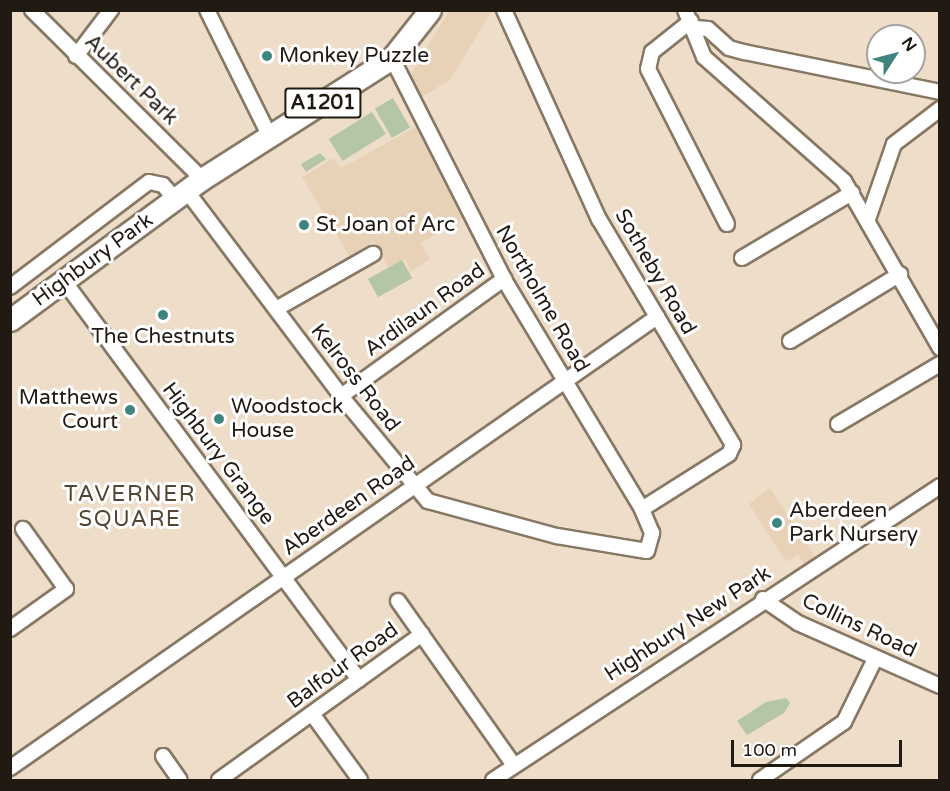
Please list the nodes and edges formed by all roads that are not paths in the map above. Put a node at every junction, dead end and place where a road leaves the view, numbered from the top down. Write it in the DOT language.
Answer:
graph roads {
  1 [pos="32,10"];
  2 [pos="111,10"];
  3 [pos="207,10"];
  4 [pos="430,10"];
  5 [pos="504,10"];
  6 [pos="690,20"];
  7 [pos="729,48"];
  8 [pos="76,56"];
  9 [pos="392,58"];
  10 [pos="710,63"];
  11 [pos="939,92"];
  12 [pos="939,109"];
  13 [pos="270,137"];
  14 [pos="188,190"];
  15 [pos="852,193"];
  16 [pos="868,219"];
  17 [pos="727,224"];
  18 [pos="373,254"];
  19 [pos="742,258"];
  20 [pos="900,274"];
  21 [pos="504,279"];
  22 [pos="64,281"];
  23 [pos="10,287"];
  24 [pos="276,309"];
  25 [pos="657,316"];
  26 [pos="10,320"];
  27 [pos="790,341"];
  28 [pos="939,348"];
  29 [pos="939,364"];
  30 [pos="564,379"];
  31 [pos="341,396"];
  32 [pos="838,424"];
  33 [pos="414,486"];
  34 [pos="939,486"];
  35 [pos="642,510"];
  36 [pos="23,529"];
  37 [pos="639,553"];
  38 [pos="283,577"];
  39 [pos="763,599"];
  40 [pos="398,601"];
  41 [pos="10,629"];
  42 [pos="422,634"];
  43 [pos="875,658"];
  44 [pos="359,680"];
  45 [pos="939,686"];
  46 [pos="313,715"];
  47 [pos="163,756"];
  48 [pos="513,764"];
  49 [pos="10,768"];
  50 [pos="180,780"];
  51 [pos="219,780"];
  52 [pos="360,780"];
  53 [pos="492,780"];
  54 [pos="760,780"];
  1 -- 8 [label="street, Aubert Park"];
  2 -- 8 [label="street"];
  3 -- 13 [label="street"];
  4 -- 9 [label="main road, Highbury Park / A1201"];
  5 -- 25 [label="street, Sotheby Road"];
  6 -- 7 [label="street"];
  6 -- 10 [label="street"];
  6 -- 17 [label="street"];
  7 -- 10 [label="street"];
  7 -- 11 [label="street"];
  8 -- 14 [label="street, Aubert Park"];
  9 -- 13 [label="main road, Highbury Park / A1201"];
  9 -- 21 [label="street, Northolme Road"];
  10 -- 15 [label="street"];
  12 -- 16 [label="street"];
  13 -- 14 [label="main road, Highbury Park / A1201"];
  14 -- 22 [label="main road, Highbury Park / A1201"];
  14 -- 23 [label="street, Highbury Park"];
  14 -- 24 [label="street, Kelross Road"];
  15 -- 16 [label="street"];
  15 -- 19 [label="street"];
  16 -- 20 [label="street"];
  18 -- 24 [label="street"];
  20 -- 27 [label="street"];
  20 -- 28 [label="street"];
  21 -- 30 [label="street, Northolme Road"];
  21 -- 31 [label="street, Ardilaun Road"];
  22 -- 26 [label="main road, Highbury Park / A1201"];
  22 -- 38 [label="street, Highbury Grange"];
  24 -- 31 [label="street, Kelross Road"];
  25 -- 30 [label="street, Aberdeen Road"];
  25 -- 35 [label="street, Sotheby Road"];
  29 -- 32 [label="street"];
  30 -- 33 [label="street, Aberdeen Road"];
  30 -- 35 [label="street, Northolme Road"];
  31 -- 33 [label="street, Kelross Road"];
  33 -- 37 [label="street, Kelross Road"];
  33 -- 38 [label="street, Aberdeen Road"];
  34 -- 39 [label="street, Highbury New Park"];
  35 -- 37 [label="street, Northolme Road"];
  36 -- 41 [label="street"];
  38 -- 44 [label="street, Highbury Grange"];
  38 -- 49 [label="street, Aberdeen Road"];
  39 -- 43 [label="street, Collins Road"];
  39 -- 48 [label="street, Highbury New Park"];
  40 -- 42 [label="street"];
  42 -- 44 [label="street, Balfour Road"];
  42 -- 48 [label="street, Balfour Road"];
  43 -- 45 [label="street, Collins Road"];
  43 -- 54 [label="street"];
  44 -- 46 [label="street, Balfour Road"];
  46 -- 51 [label="street, Balfour Road"];
  46 -- 52 [label="street"];
  47 -- 50 [label="street"];
  48 -- 53 [label="street, Highbury New Park"];
}
